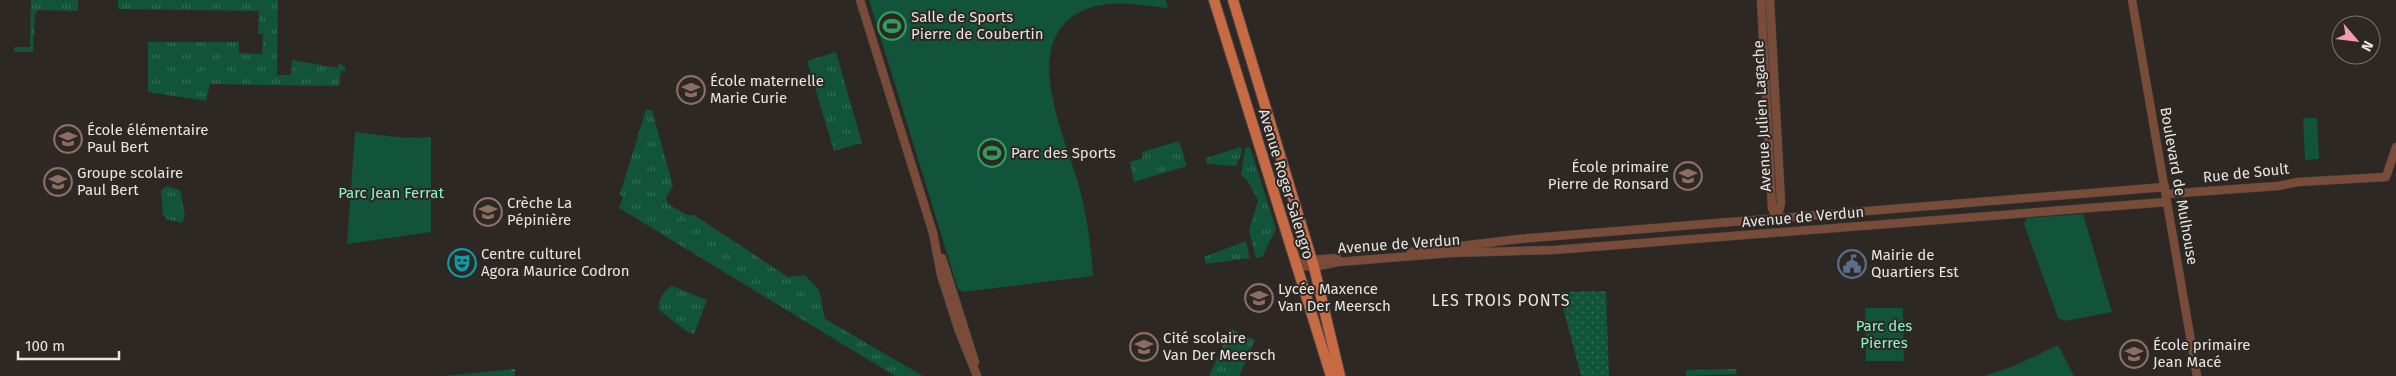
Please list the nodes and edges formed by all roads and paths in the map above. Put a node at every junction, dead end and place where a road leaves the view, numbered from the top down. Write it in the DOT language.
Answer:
graph roads {
  1 [pos="860,0"];
  2 [pos="1214,0"];
  3 [pos="1233,0"];
  4 [pos="1761,0"];
  5 [pos="1770,0"];
  6 [pos="2132,0"];
  7 [pos="2396,147"];
  8 [pos="2166,194"];
  9 [pos="1777,219"];
  10 [pos="1312,264"];
  11 [pos="1295,265"];
  12 [pos="1333,342"];
  13 [pos="1321,346"];
  14 [pos="978,376"];
  15 [pos="1326,376"];
  16 [pos="1331,376"];
  17 [pos="1340,376"];
  18 [pos="1346,376"];
  19 [pos="2197,376"];
  1 -- 14 [label="street"];
  2 -- 11 [label="main road, Avenue Roger Salengro"];
  3 -- 10 [label="main road, Avenue Roger Salengro"];
  4 -- 9 [label="street, Avenue Julien Lagache"];
  5 -- 9 [label="street, Avenue Julien Lagache"];
  6 -- 8 [label="street, Boulevard de Mulhouse"];
  7 -- 8 [label="street, Rue de Soult"];
  8 -- 9 [label="street, Avenue de Verdun"];
  8 -- 10 [label="street, Avenue de Verdun"];
  8 -- 19 [label="street, Boulevard de Mulhouse"];
  9 -- 10 [label="street, Avenue de Verdun"];
  10 -- 11 [label="street, Avenue de Verdun"];
  10 -- 12 [label="main road, Avenue Roger Salengro"];
  11 -- 13 [label="main road, Avenue Roger Salengro"];
  12 -- 17 [label="main road, Avenue Roger Salengro"];
  12 -- 18 [label="main road"];
  13 -- 15 [label="main road"];
  13 -- 16 [label="main road, Avenue Roger Salengro"];
}
